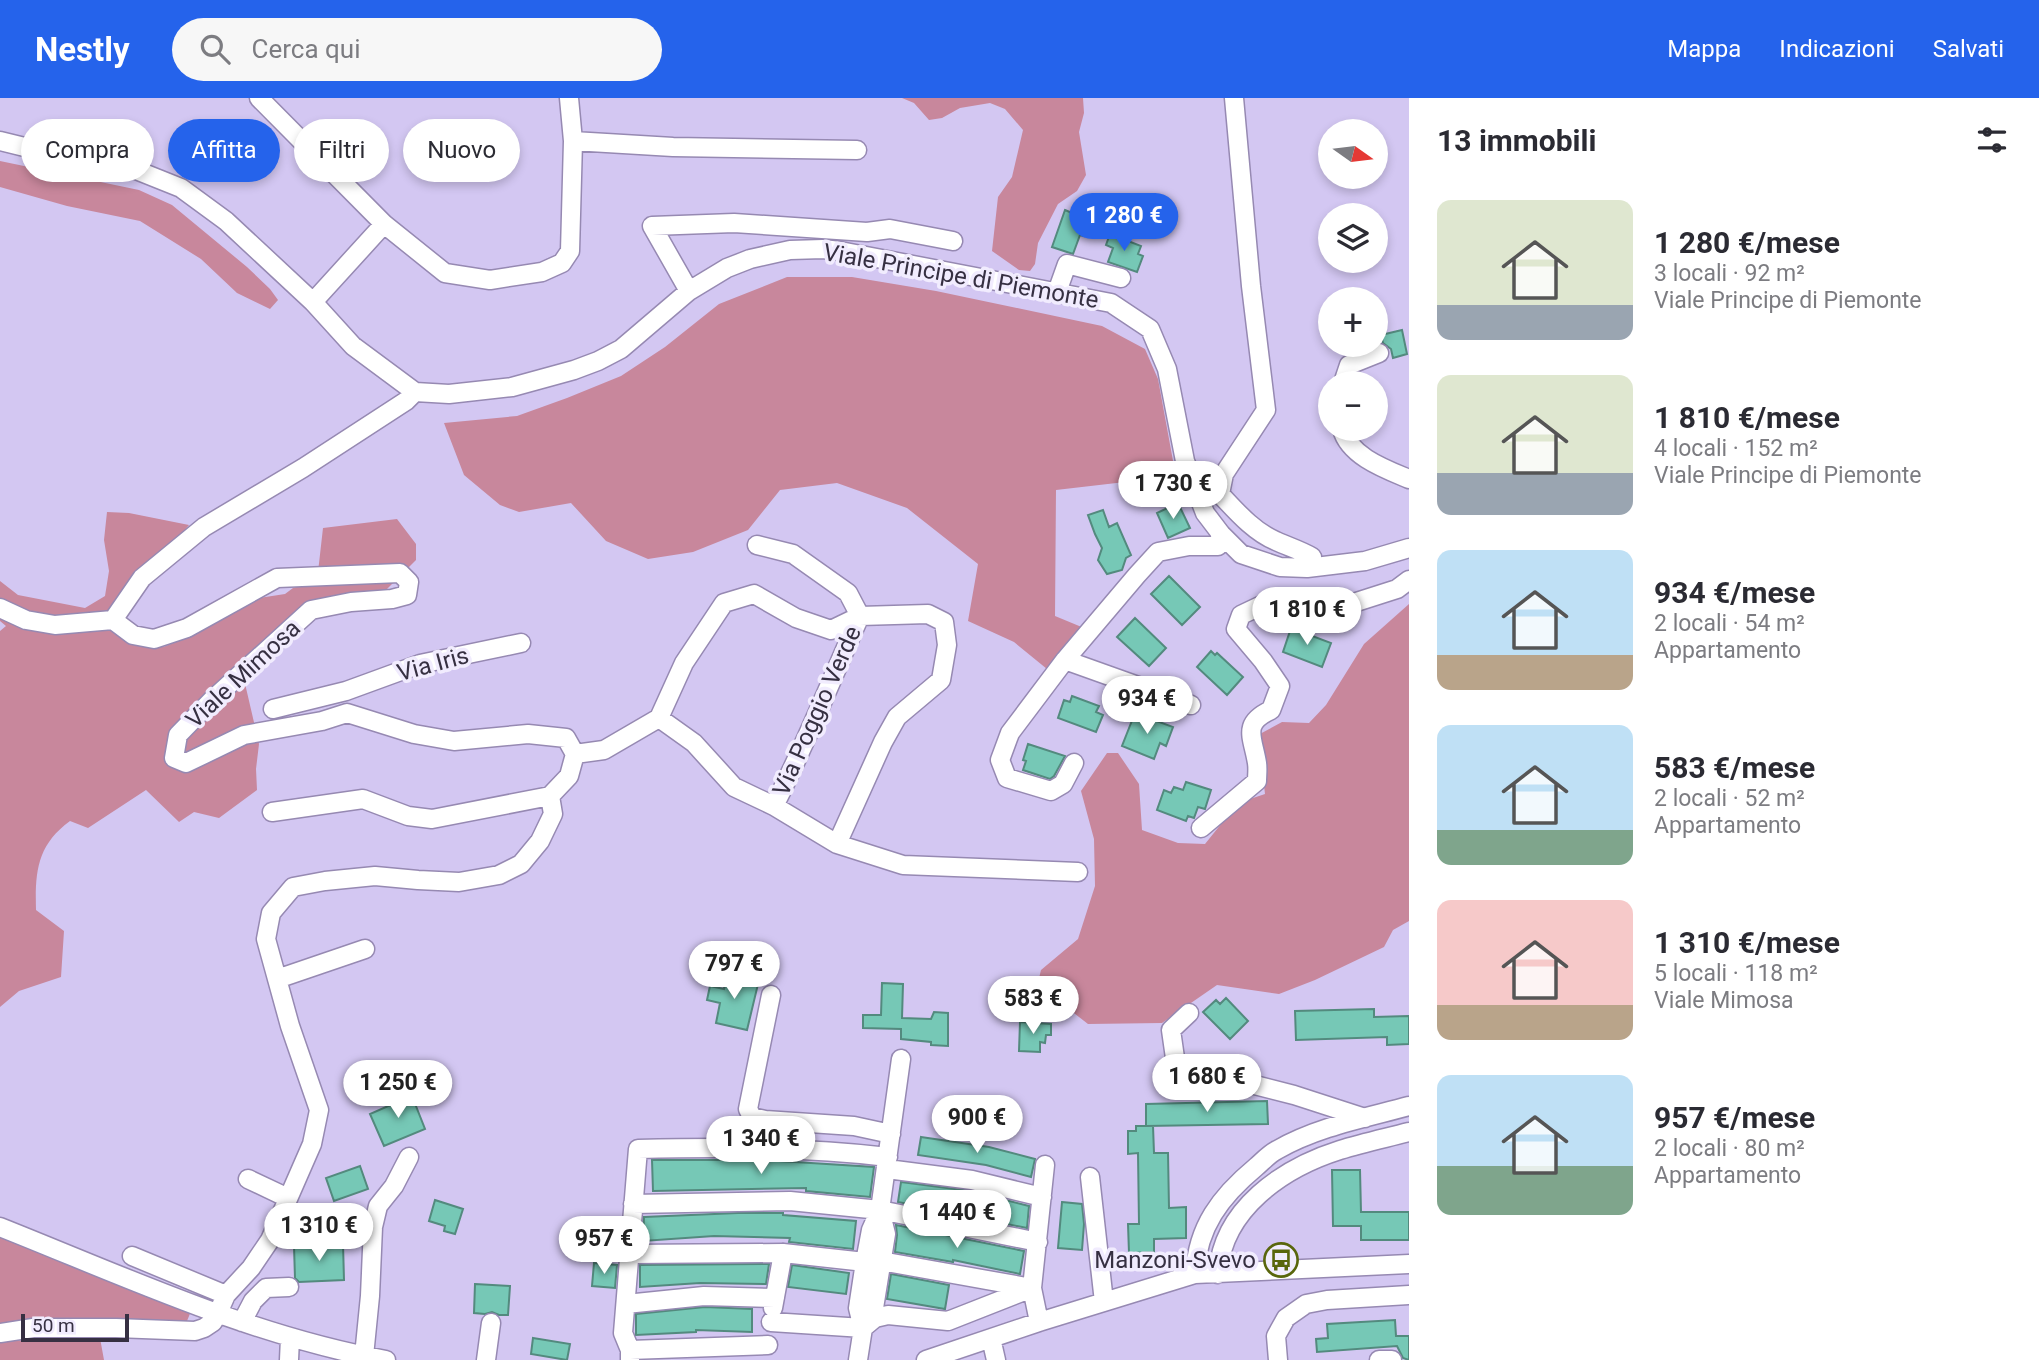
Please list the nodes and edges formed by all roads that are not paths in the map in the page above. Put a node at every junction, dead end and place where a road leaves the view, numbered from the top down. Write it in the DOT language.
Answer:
graph roads {
  1 [pos="259,98"];
  2 [pos="569,98"];
  3 [pos="1234,98"];
  4 [pos="0,141"];
  5 [pos="573,141"];
  6 [pos="857,150"];
  7 [pos="384,225"];
  8 [pos="953,241"];
  9 [pos="1121,278"];
  10 [pos="689,291"];
  11 [pos="1057,292"];
  12 [pos="313,302"];
  13 [pos="1369,357"];
  14 [pos="1347,371"];
  15 [pos="415,392"];
  16 [pos="1346,441"];
  17 [pos="1409,479"];
  18 [pos="1221,534"];
  19 [pos="757,545"];
  20 [pos="1409,548"];
  21 [pos="1307,568"];
  22 [pos="1409,580"];
  23 [pos="0,608"];
  24 [pos="860,616"];
  25 [pos="113,620"];
  26 [pos="521,643"];
  27 [pos="1065,660"];
  28 [pos="346,691"];
  29 [pos="1191,705"];
  30 [pos="272,709"];
  31 [pos="347,713"];
  32 [pos="659,718"];
  33 [pos="575,754"];
  34 [pos="1074,763"];
  35 [pos="550,796"];
  36 [pos="774,806"];
  37 [pos="272,813"];
  38 [pos="1202,828"];
  39 [pos="837,844"];
  40 [pos="1078,872"];
  41 [pos="365,949"];
  42 [pos="277,979"];
  43 [pos="771,995"];
  44 [pos="1189,1013"];
  45 [pos="901,1059"];
  46 [pos="1409,1106"];
  47 [pos="1365,1118"];
  48 [pos="1409,1132"];
  49 [pos="891,1134"];
  50 [pos="1301,1139"];
  51 [pos="409,1157"];
  52 [pos="1311,1162"];
  53 [pos="887,1163"];
  54 [pos="1045,1165"];
  55 [pos="1090,1177"];
  56 [pos="248,1179"];
  57 [pos="1042,1197"];
  58 [pos="288,1198"];
  59 [pos="633,1204"];
  60 [pos="880,1210"];
  61 [pos="0,1227"];
  62 [pos="1038,1242"];
  63 [pos="783,1253"];
  64 [pos="629,1254"];
  65 [pos="132,1256"];
  66 [pos="873,1262"];
  67 [pos="1409,1264"];
  68 [pos="1218,1274"];
  69 [pos="1195,1275"];
  70 [pos="289,1287"];
  71 [pos="1032,1288"];
  72 [pos="226,1295"];
  73 [pos="1409,1295"];
  74 [pos="775,1298"];
  75 [pos="1104,1302"];
  76 [pos="626,1304"];
  77 [pos="218,1313"];
  78 [pos="242,1322"];
  79 [pos="771,1322"];
  80 [pos="1039,1322"];
  81 [pos="491,1323"];
  82 [pos="863,1328"];
  83 [pos="0,1333"];
  84 [pos="290,1338"];
  85 [pos="991,1338"];
  86 [pos="768,1352"];
  87 [pos="630,1355"];
  88 [pos="364,1356"];
  89 [pos="289,1360"];
  90 [pos="386,1360"];
  91 [pos="486,1360"];
  92 [pos="858,1360"];
  93 [pos="926,1360"];
  94 [pos="996,1360"];
  95 [pos="1278,1360"];
  96 [pos="1379,1360"];
  97 [pos="1392,1360"];
  1 -- 7 [label="street"];
  2 -- 5 [label="street"];
  3 -- 21 [label="street"];
  4 -- 12 [label="street"];
  5 -- 6 [label="street"];
  5 -- 7 [label="street"];
  7 -- 12 [label="street"];
  8 -- 10 [label="street"];
  9 -- 11 [label="street"];
  10 -- 11 [label="street, Viale Principe di Piemonte"];
  10 -- 15 [label="street, Viale Principe di Piemonte"];
  11 -- 18 [label="street, Viale Principe di Piemonte"];
  12 -- 15 [label="street"];
  13 -- 14 [label="street"];
  15 -- 25 [label="street"];
  16 -- 17 [label="street"];
  18 -- 21 [label="street, Viale Principe di Piemonte"];
  18 -- 27 [label="street"];
  19 -- 24 [label="street, Via Poggio Verde"];
  20 -- 21 [label="street, Viale Principe di Piemonte"];
  22 -- 38 [label="street"];
  23 -- 25 [label="street"];
  24 -- 32 [label="street, Via Poggio Verde"];
  24 -- 36 [label="street, Via Poggio Verde"];
  24 -- 39 [label="street, Via Poggio Verde"];
  25 -- 31 [label="street, Viale Mimosa"];
  26 -- 28 [label="street, Via Iris"];
  27 -- 29 [label="street"];
  27 -- 34 [label="street"];
  28 -- 30 [label="street, Via Iris"];
  28 -- 31 [label="street"];
  31 -- 33 [label="street"];
  32 -- 33 [label="street"];
  32 -- 36 [label="street, Via Poggio Verde"];
  33 -- 35 [label="street"];
  35 -- 37 [label="street"];
  35 -- 42 [label="street"];
  36 -- 39 [label="street, Via Poggio Verde"];
  39 -- 40 [label="street, Via Poggio Verde"];
  41 -- 42 [label="street"];
  42 -- 58 [label="street"];
  43 -- 49 [label="street"];
  44 -- 47 [label="street"];
  45 -- 49 [label="street"];
  46 -- 47 [label="street"];
  47 -- 50 [label="street"];
  48 -- 52 [label="street"];
  49 -- 53 [label="street"];
  50 -- 52 [label="street"];
  50 -- 69 [label="street"];
  51 -- 88 [label="street"];
  52 -- 68 [label="street"];
  53 -- 57 [label="street"];
  53 -- 59 [label="street"];
  53 -- 60 [label="street"];
  54 -- 57 [label="street"];
  55 -- 75 [label="street"];
  56 -- 58 [label="street"];
  57 -- 62 [label="street"];
  58 -- 72 [label="street"];
  59 -- 60 [label="street"];
  59 -- 64 [label="street"];
  60 -- 62 [label="street"];
  60 -- 66 [label="street"];
  61 -- 77 [label="street"];
  62 -- 71 [label="street"];
  63 -- 64 [label="street"];
  63 -- 66 [label="street"];
  63 -- 74 [label="street"];
  64 -- 76 [label="street"];
  65 -- 72 [label="street"];
  66 -- 71 [label="street"];
  66 -- 82 [label="street"];
  67 -- 68 [label="street"];
  68 -- 69 [label="street"];
  69 -- 75 [label="street"];
  70 -- 78 [label="street"];
  71 -- 80 [label="street"];
  71 -- 82 [label="street"];
  72 -- 77 [label="street"];
  73 -- 95 [label="street"];
  74 -- 76 [label="street"];
  74 -- 79 [label="street"];
  75 -- 80 [label="street"];
  76 -- 87 [label="street"];
  77 -- 78 [label="street"];
  77 -- 83 [label="street"];
  78 -- 84 [label="street"];
  79 -- 82 [label="street"];
  79 -- 86 [label="street"];
  80 -- 85 [label="street"];
  81 -- 91 [label="street"];
  82 -- 92 [label="street"];
  84 -- 88 [label="street"];
  84 -- 89 [label="street"];
  85 -- 93 [label="street"];
  85 -- 94 [label="street"];
  86 -- 87 [label="street"];
  88 -- 90 [label="street"];
  96 -- 97 [label="street"];
}
